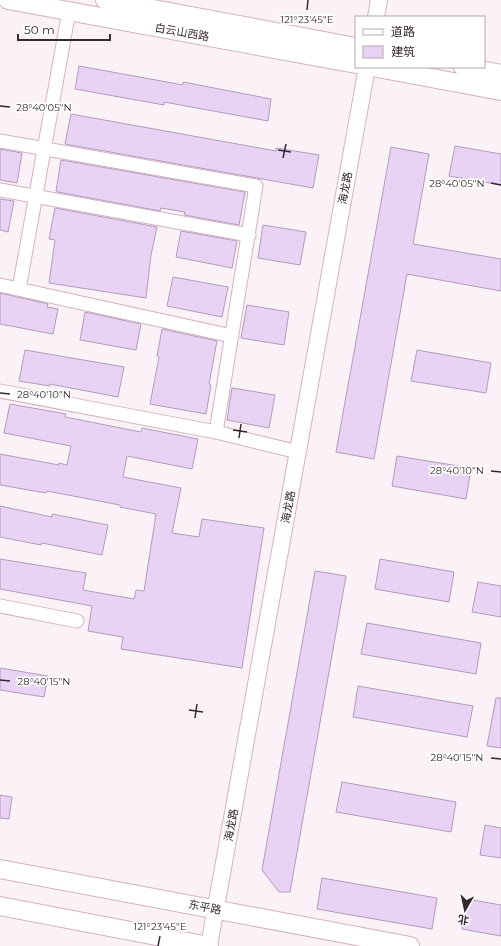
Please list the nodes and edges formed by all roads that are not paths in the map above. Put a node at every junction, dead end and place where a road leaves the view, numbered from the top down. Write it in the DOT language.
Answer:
graph roads {
  1 [pos="8,0"];
  2 [pos="104,0"];
  3 [pos="379,0"];
  4 [pos="70,11"];
  5 [pos="376,16"];
  6 [pos="355,47"];
  7 [pos="355,64"];
  8 [pos="367,68"];
  9 [pos="377,68"];
  10 [pos="469,68"];
  11 [pos="501,74"];
  12 [pos="501,91"];
  13 [pos="0,141"];
  14 [pos="44,149"];
  15 [pos="0,190"];
  16 [pos="35,197"];
  17 [pos="248,235"];
  18 [pos="0,285"];
  19 [pos="19,289"];
  20 [pos="232,336"];
  21 [pos="0,393"];
  22 [pos="216,432"];
  23 [pos="298,452"];
  24 [pos="0,606"];
  25 [pos="77,621"];
  26 [pos="0,869"];
  27 [pos="0,906"];
  28 [pos="216,910"];
  29 [pos="209,946"];
  30 [pos="410,946"];
  1 -- 4 [label="main road, 白云山西路"];
  2 -- 6 [label="main road, 白云山西路"];
  3 -- 5 [label="street"];
  4 -- 7 [label="main road, 白云山西路"];
  4 -- 14 [label="street"];
  8 -- 23 [label="street, 海龙路"];
  9 -- 12 [label="main road"];
  10 -- 11 [label="main road"];
  13 -- 14 [label="street"];
  14 -- 16 [label="street"];
  14 -- 17 [label="street"];
  15 -- 16 [label="street"];
  16 -- 17 [label="street"];
  16 -- 19 [label="street"];
  17 -- 20 [label="street"];
  18 -- 19 [label="street"];
  19 -- 20 [label="street"];
  20 -- 22 [label="street"];
  21 -- 22 [label="street"];
  22 -- 23 [label="street"];
  23 -- 28 [label="street, 海龙路"];
  24 -- 25 [label="street"];
  26 -- 28 [label="main road, 东平路"];
  27 -- 29 [label="main road"];
  28 -- 29 [label="street, 海龙路"];
  28 -- 30 [label="main road, 东平路"];
}
